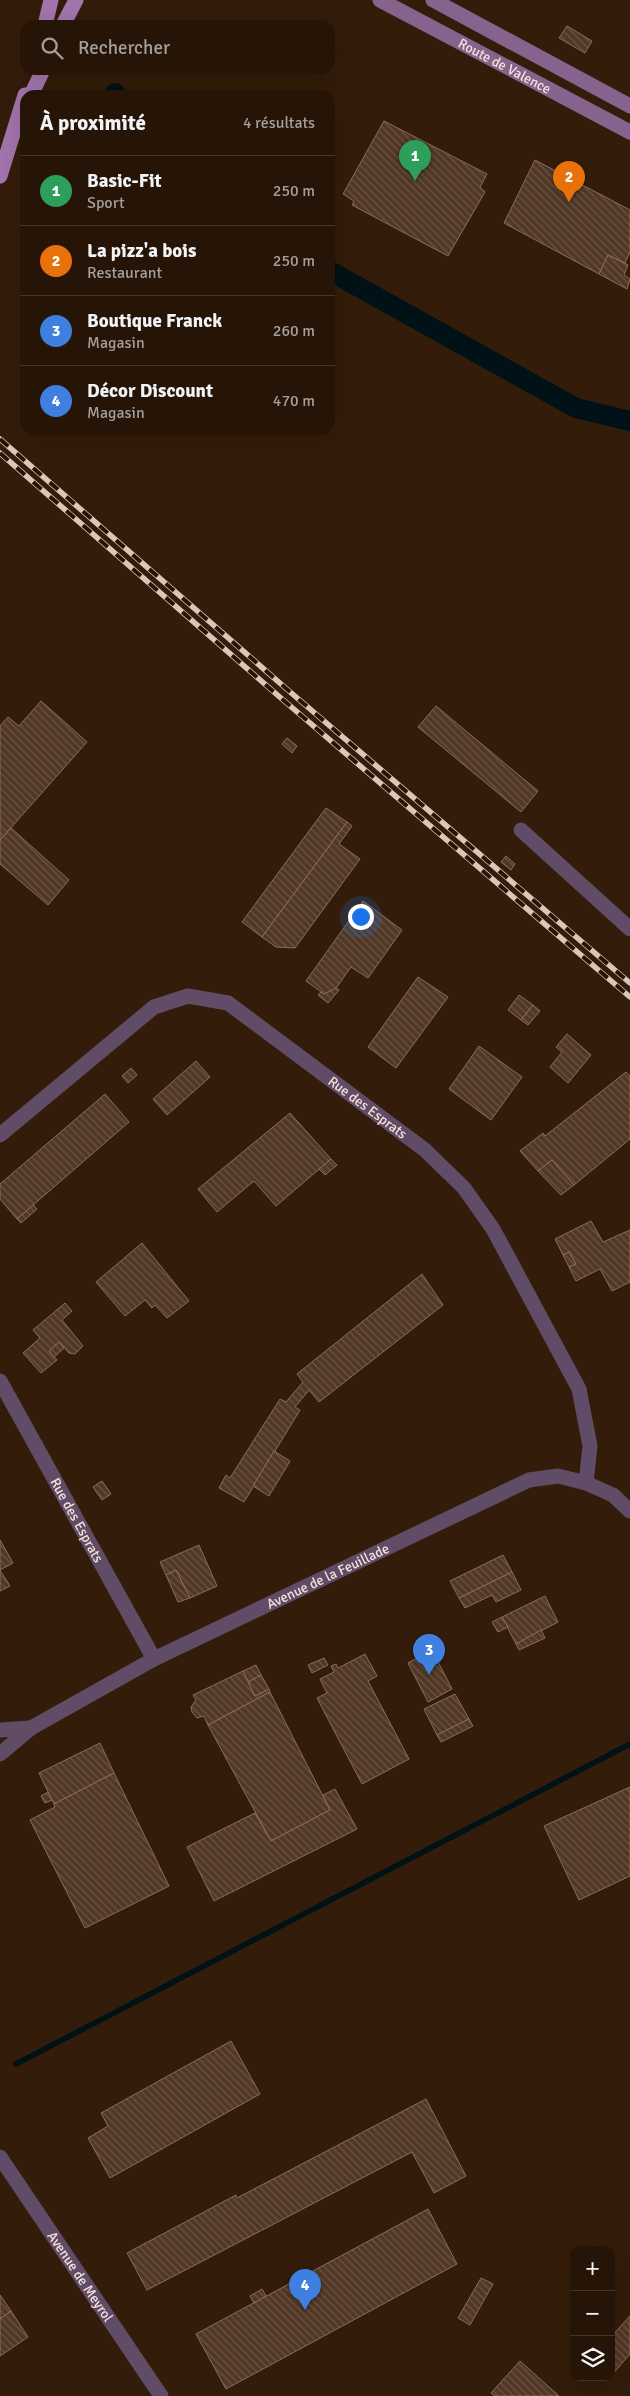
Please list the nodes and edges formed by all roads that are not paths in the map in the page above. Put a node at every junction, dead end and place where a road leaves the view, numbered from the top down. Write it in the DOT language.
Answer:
graph roads {
  1 [pos="52,0"];
  2 [pos="76,0"];
  3 [pos="380,0"];
  4 [pos="432,0"];
  5 [pos="46,20"];
  6 [pos="66,20"];
  7 [pos="31,75"];
  8 [pos="41,75"];
  9 [pos="26,90"];
  10 [pos="33,90"];
  11 [pos="630,106"];
  12 [pos="20,113"];
  13 [pos="20,119"];
  14 [pos="16,127"];
  15 [pos="630,132"];
  16 [pos="0,176"];
  17 [pos="521,830"];
  18 [pos="630,929"];
  19 [pos="0,1135"];
  20 [pos="0,1381"];
  21 [pos="586,1483"];
  22 [pos="630,1511"];
  23 [pos="154,1660"];
  24 [pos="31,1728"];
  25 [pos="0,1730"];
  26 [pos="0,1754"];
  27 [pos="0,2157"];
  28 [pos="161,2396"];
  1 -- 5 [label="main road"];
  2 -- 6 [label="main road"];
  3 -- 15 [label="main road, Route de Valence"];
  4 -- 11 [label="main road, Route de Valence"];
  7 -- 9 [label="main road"];
  8 -- 10 [label="main road"];
  12 -- 14 [label="main road"];
  13 -- 14 [label="main road"];
  14 -- 16 [label="main road"];
  17 -- 18 [label="street"];
  19 -- 21 [label="street, Rue des Esprats"];
  20 -- 23 [label="street, Rue des Esprats"];
  21 -- 22 [label="street, Avenue de la Feuillade"];
  21 -- 23 [label="street, Avenue de la Feuillade"];
  23 -- 24 [label="street, Avenue de la Feuillade"];
  24 -- 25 [label="street, Avenue de la Feuillade"];
  24 -- 26 [label="street, Avenue de la Feuillade"];
  27 -- 28 [label="street, Avenue de Meyrol"];
}
